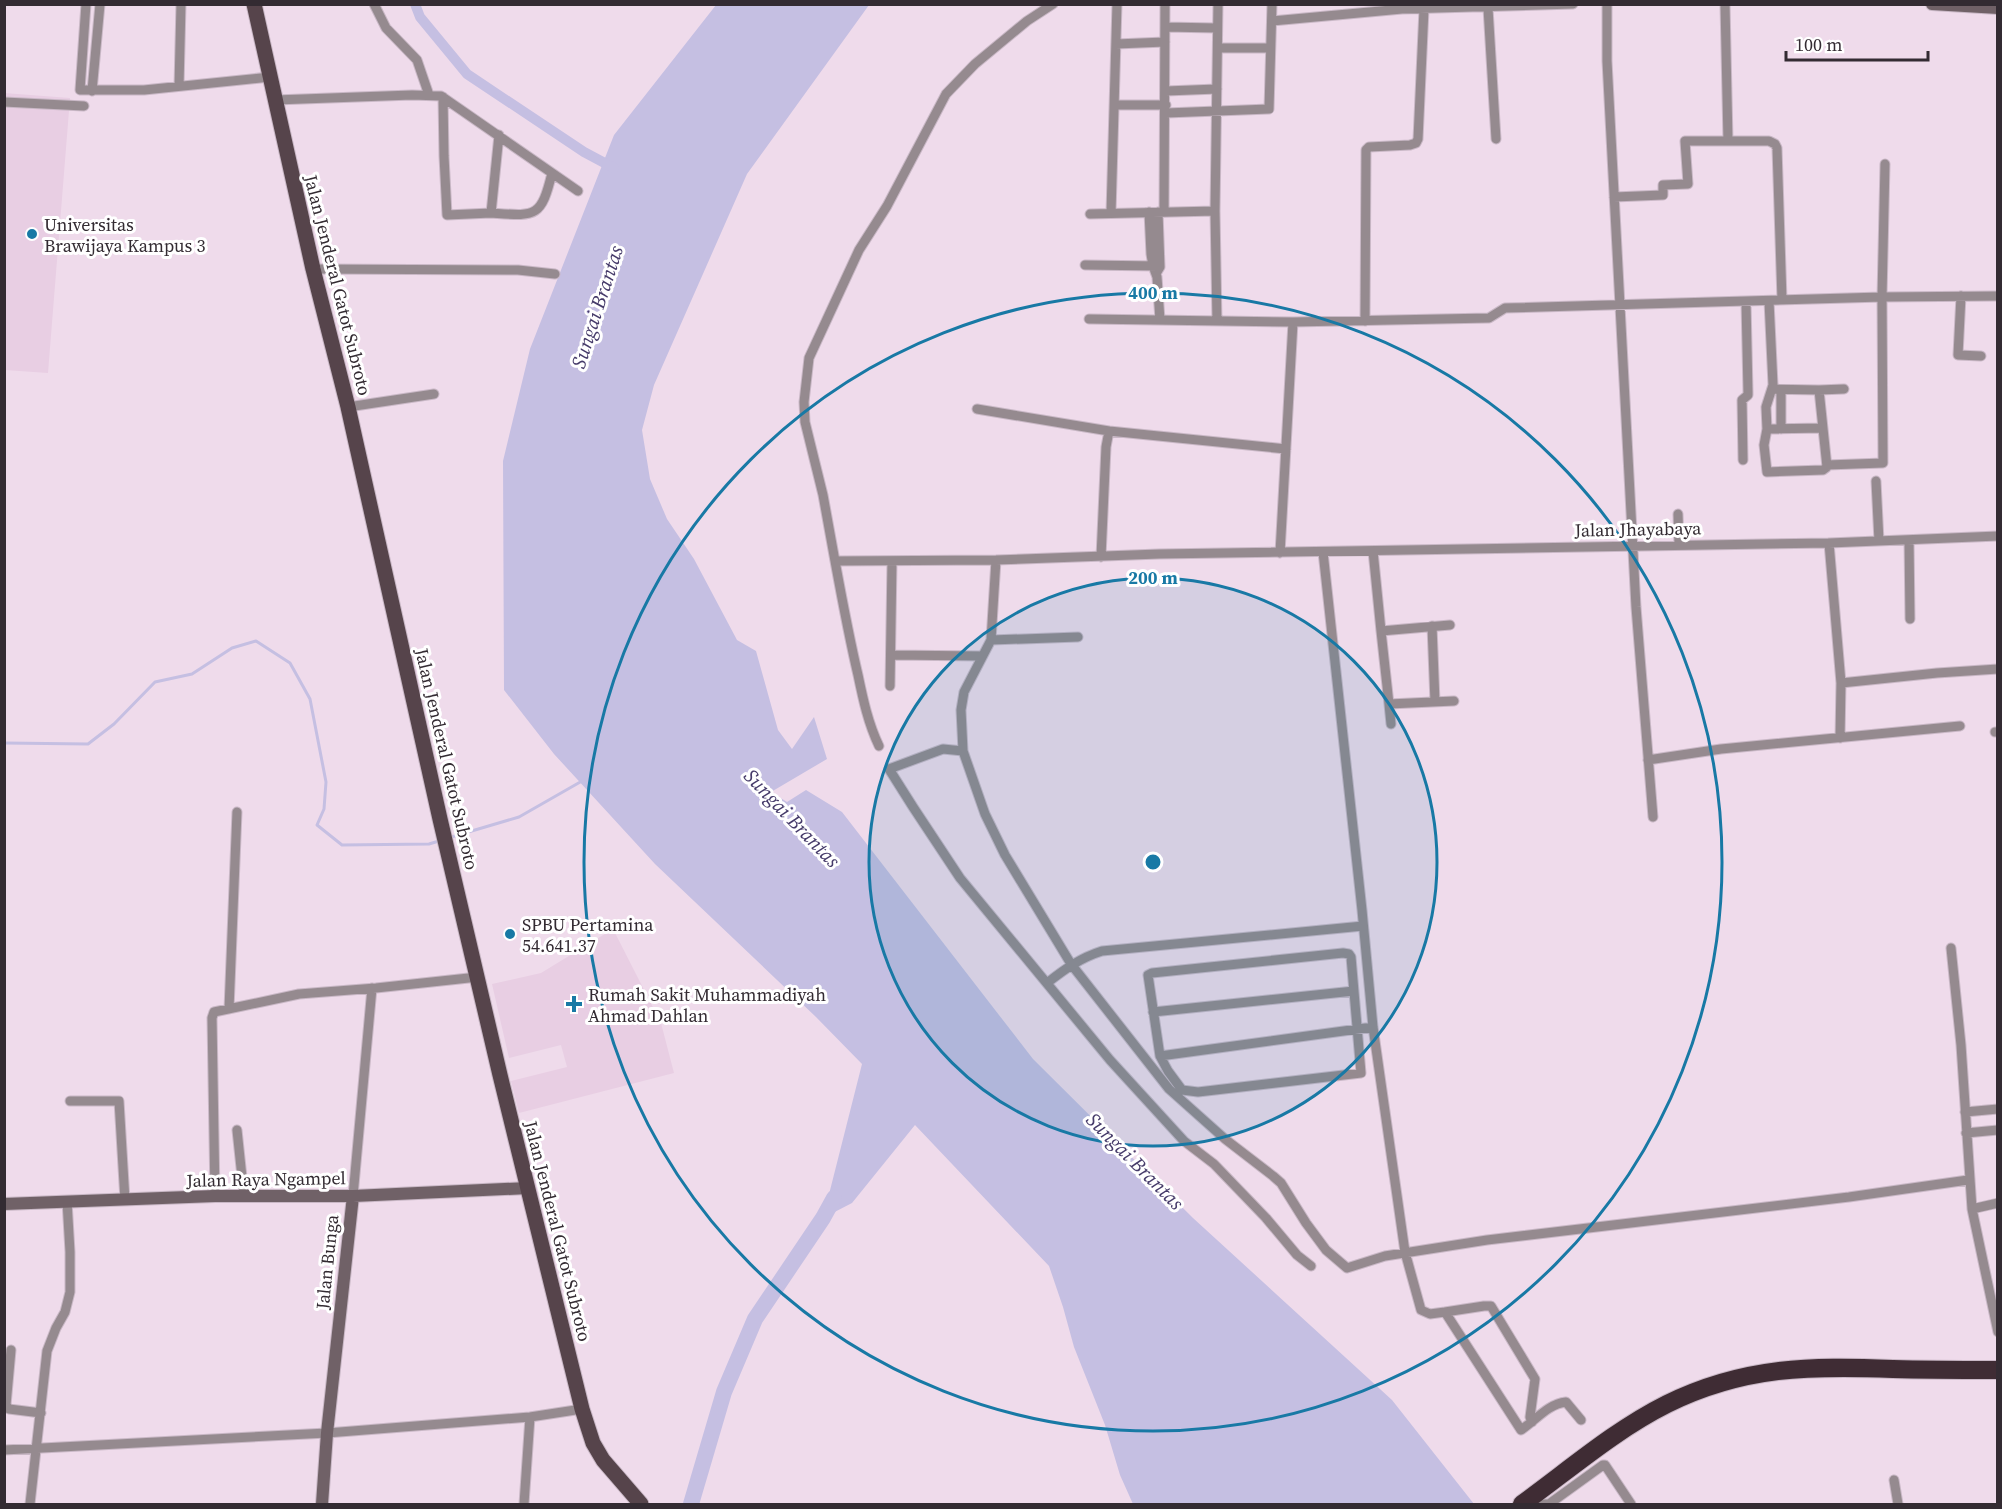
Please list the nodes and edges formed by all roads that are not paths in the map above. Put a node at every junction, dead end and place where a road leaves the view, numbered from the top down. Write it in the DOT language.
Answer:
graph roads {
  1 [pos="86,4"];
  2 [pos="100,4"];
  3 [pos="181,4"];
  4 [pos="254,4"];
  5 [pos="374,4"];
  6 [pos="1053,4"];
  7 [pos="1117,4"];
  8 [pos="1165,4"];
  9 [pos="1218,4"];
  10 [pos="1272,4"];
  11 [pos="1573,4"];
  12 [pos="1606,4"];
  13 [pos="1725,4"];
  14 [pos="1932,4"];
  15 [pos="1401,7"];
  16 [pos="1488,8"];
  17 [pos="1998,8"];
  18 [pos="1424,9"];
  19 [pos="1272,21"];
  20 [pos="1165,27"];
  21 [pos="1217,28"];
  22 [pos="1165,42"];
  23 [pos="1116,44"];
  24 [pos="1218,48"];
  25 [pos="1270,48"];
  26 [pos="270,77"];
  27 [pos="179,86"];
  28 [pos="1217,88"];
  29 [pos="92,91"];
  30 [pos="1166,91"];
  31 [pos="429,95"];
  32 [pos="443,97"];
  33 [pos="275,100"];
  34 [pos="4,102"];
  35 [pos="1115,105"];
  36 [pos="84,106"];
  37 [pos="1166,109"];
  38 [pos="1216,111"];
  39 [pos="499,135"];
  40 [pos="1496,139"];
  41 [pos="1728,141"];
  42 [pos="1886,164"];
  43 [pos="552,173"];
  44 [pos="578,191"];
  45 [pos="1614,197"];
  46 [pos="1215,210"];
  47 [pos="1157,212"];
  48 [pos="491,213"];
  49 [pos="1111,213"];
  50 [pos="1090,214"];
  51 [pos="1085,265"];
  52 [pos="1157,268"];
  53 [pos="313,269"];
  54 [pos="555,274"];
  55 [pos="1961,296"];
  56 [pos="1998,296"];
  57 [pos="1882,297"];
  58 [pos="1782,300"];
  59 [pos="1769,301"];
  60 [pos="1746,302"];
  61 [pos="1620,305"];
  62 [pos="1089,317"];
  63 [pos="1160,318"];
  64 [pos="1217,321"];
  65 [pos="1365,321"];
  66 [pos="1293,322"];
  67 [pos="1981,356"];
  68 [pos="1776,389"];
  69 [pos="1844,389"];
  70 [pos="1819,390"];
  71 [pos="434,394"];
  72 [pos="348,407"];
  73 [pos="977,409"];
  74 [pos="1823,428"];
  75 [pos="1767,429"];
  76 [pos="1781,429"];
  77 [pos="1109,431"];
  78 [pos="1286,449"];
  79 [pos="1743,460"];
  80 [pos="1827,465"];
  81 [pos="1876,480"];
  82 [pos="1678,514"];
  83 [pos="1998,536"];
  84 [pos="1909,540"];
  85 [pos="1879,541"];
  86 [pos="1829,543"];
  87 [pos="1679,544"];
  88 [pos="1632,546"];
  89 [pos="1373,551"];
  90 [pos="1323,552"];
  91 [pos="1280,553"];
  92 [pos="1101,557"];
  93 [pos="996,560"];
  94 [pos="835,561"];
  95 [pos="892,561"];
  96 [pos="1910,619"];
  97 [pos="1450,625"];
  98 [pos="1432,626"];
  99 [pos="1381,631"];
  100 [pos="1078,637"];
  101 [pos="991,640"];
  102 [pos="891,655"];
  103 [pos="982,656"];
  104 [pos="1998,669"];
  105 [pos="1841,683"];
  106 [pos="890,686"];
  107 [pos="1454,701"];
  108 [pos="1435,702"];
  109 [pos="1389,704"];
  110 [pos="1391,724"];
  111 [pos="1960,726"];
  112 [pos="1840,738"];
  113 [pos="879,746"];
  114 [pos="963,751"];
  115 [pos="1648,760"];
  116 [pos="237,812"];
  117 [pos="1653,817"];
  118 [pos="1363,926"];
  119 [pos="1951,948"];
  120 [pos="1071,964"];
  121 [pos="478,977"];
  122 [pos="1047,983"];
  123 [pos="372,988"];
  124 [pos="1354,991"];
  125 [pos="229,1009"];
  126 [pos="1153,1012"];
  127 [pos="1373,1027"];
  128 [pos="1358,1029"];
  129 [pos="1160,1056"];
  130 [pos="70,1101"];
  131 [pos="1998,1109"];
  132 [pos="1965,1112"];
  133 [pos="237,1130"];
  134 [pos="1998,1130"];
  135 [pos="1966,1133"];
  136 [pos="1968,1180"];
  137 [pos="528,1188"];
  138 [pos="215,1196"];
  139 [pos="244,1196"];
  140 [pos="353,1196"];
  141 [pos="125,1200"];
  142 [pos="67,1201"];
  143 [pos="1998,1203"];
  144 [pos="4,1204"];
  145 [pos="1972,1209"];
  146 [pos="1405,1252"];
  147 [pos="1311,1266"];
  148 [pos="1445,1312"];
  149 [pos="1998,1332"];
  150 [pos="11,1350"];
  151 [pos="1998,1370"];
  152 [pos="582,1409"];
  153 [pos="40,1413"];
  154 [pos="531,1417"];
  155 [pos="1581,1420"];
  156 [pos="1532,1422"];
  157 [pos="327,1433"];
  158 [pos="37,1448"];
  159 [pos="4,1450"];
  160 [pos="1894,1480"];
  161 [pos="1541,1497"];
  162 [pos="30,1504"];
  163 [pos="322,1504"];
  164 [pos="524,1504"];
  165 [pos="641,1504"];
  166 [pos="1522,1504"];
  167 [pos="1631,1504"];
  168 [pos="1898,1504"];
  1 -- 29 [label="street"];
  2 -- 29 [label="street"];
  3 -- 27 [label="street"];
  4 -- 26 [label="main road, Jalan Jenderal Gatot Subroto"];
  5 -- 31 [label="street"];
  6 -- 94 [label="street"];
  7 -- 23 [label="street"];
  8 -- 20 [label="street"];
  9 -- 21 [label="street"];
  10 -- 19 [label="street"];
  11 -- 16 [label="street"];
  12 -- 45 [label="street"];
  13 -- 41 [label="street"];
  14 -- 17 [label="street"];
  15 -- 18 [label="street"];
  15 -- 19 [label="street"];
  16 -- 18 [label="street"];
  16 -- 40 [label="street"];
  18 -- 65 [label="street"];
  19 -- 25 [label="street"];
  20 -- 21 [label="street"];
  20 -- 22 [label="street"];
  21 -- 24 [label="street"];
  22 -- 23 [label="street"];
  22 -- 30 [label="street"];
  23 -- 35 [label="street"];
  24 -- 25 [label="street"];
  24 -- 28 [label="street"];
  25 -- 38 [label="street"];
  26 -- 27 [label="street"];
  26 -- 33 [label="main road, Jalan Jenderal Gatot Subroto"];
  27 -- 29 [label="street"];
  28 -- 30 [label="street"];
  28 -- 38 [label="street"];
  30 -- 37 [label="street"];
  31 -- 32 [label="street"];
  31 -- 33 [label="street"];
  32 -- 39 [label="street"];
  32 -- 48 [label="street"];
  33 -- 53 [label="main road, Jalan Jenderal Gatot Subroto"];
  34 -- 36 [label="street"];
  35 -- 37 [label="street"];
  35 -- 49 [label="street"];
  37 -- 38 [label="street"];
  37 -- 47 [label="street"];
  38 -- 46 [label="street"];
  39 -- 43 [label="street"];
  39 -- 48 [label="street"];
  41 -- 45 [label="street"];
  41 -- 58 [label="street"];
  42 -- 57 [label="street"];
  43 -- 44 [label="street"];
  43 -- 48 [label="street"];
  45 -- 61 [label="street"];
  46 -- 47 [label="street"];
  46 -- 64 [label="street"];
  47 -- 49 [label="street"];
  47 -- 52 [label="street"];
  49 -- 50 [label="street"];
  51 -- 52 [label="street"];
  52 -- 63 [label="street"];
  53 -- 54 [label="street"];
  53 -- 72 [label="main road, Jalan Jenderal Gatot Subroto"];
  55 -- 56 [label="street"];
  55 -- 57 [label="street"];
  55 -- 67 [label="street"];
  57 -- 58 [label="street"];
  57 -- 80 [label="street"];
  58 -- 59 [label="street"];
  59 -- 60 [label="street"];
  59 -- 68 [label="street"];
  60 -- 61 [label="street"];
  60 -- 79 [label="street"];
  61 -- 65 [label="street"];
  61 -- 88 [label="street"];
  62 -- 63 [label="street"];
  63 -- 64 [label="street"];
  64 -- 66 [label="street"];
  65 -- 66 [label="street"];
  66 -- 78 [label="street"];
  68 -- 70 [label="street"];
  68 -- 75 [label="street"];
  68 -- 76 [label="street"];
  69 -- 70 [label="street"];
  70 -- 74 [label="street"];
  71 -- 72 [label="street"];
  72 -- 121 [label="main road, Jalan Jenderal Gatot Subroto"];
  73 -- 77 [label="street"];
  74 -- 76 [label="street"];
  74 -- 80 [label="street"];
  75 -- 76 [label="street"];
  75 -- 80 [label="street"];
  77 -- 78 [label="street"];
  77 -- 92 [label="street"];
  78 -- 91 [label="street"];
  81 -- 85 [label="street"];
  82 -- 87 [label="street"];
  83 -- 84 [label="street, Jalan Jhayabaya"];
  84 -- 85 [label="street, Jalan Jhayabaya"];
  84 -- 96 [label="street"];
  85 -- 86 [label="street, Jalan Jhayabaya"];
  86 -- 87 [label="street, Jalan Jhayabaya"];
  86 -- 105 [label="street"];
  87 -- 88 [label="street, Jalan Jhayabaya"];
  88 -- 89 [label="street, Jalan Jhayabaya"];
  88 -- 115 [label="street"];
  89 -- 90 [label="street, Jalan Jhayabaya"];
  89 -- 99 [label="street"];
  90 -- 91 [label="street, Jalan Jhayabaya"];
  90 -- 118 [label="street"];
  91 -- 92 [label="street, Jalan Jhayabaya"];
  92 -- 93 [label="street, Jalan Jhayabaya"];
  93 -- 95 [label="street, Jalan Jhayabaya"];
  93 -- 101 [label="street"];
  94 -- 95 [label="street, Jalan Jhayabaya"];
  94 -- 113 [label="street"];
  95 -- 102 [label="street"];
  97 -- 98 [label="street"];
  98 -- 99 [label="street"];
  98 -- 108 [label="street"];
  99 -- 109 [label="street"];
  100 -- 101 [label="street"];
  101 -- 103 [label="street"];
  102 -- 103 [label="street"];
  102 -- 106 [label="street"];
  103 -- 114 [label="street"];
  104 -- 105 [label="street"];
  105 -- 112 [label="street"];
  107 -- 108 [label="street"];
  108 -- 109 [label="street"];
  109 -- 110 [label="street"];
  111 -- 112 [label="street"];
  112 -- 115 [label="street"];
  114 -- 120 [label="street"];
  114 -- 122 [label="street"];
  115 -- 117 [label="street"];
  116 -- 125 [label="street"];
  118 -- 120 [label="street"];
  118 -- 127 [label="street"];
  119 -- 132 [label="street"];
  120 -- 122 [label="street"];
  120 -- 146 [label="street"];
  121 -- 123 [label="street"];
  121 -- 137 [label="main road, Jalan Jenderal Gatot Subroto"];
  122 -- 147 [label="street"];
  123 -- 125 [label="street"];
  123 -- 140 [label="street, Jalan Bunga"];
  124 -- 126 [label="street"];
  124 -- 126 [label="street"];
  124 -- 128 [label="street"];
  125 -- 138 [label="street"];
  126 -- 129 [label="street"];
  127 -- 128 [label="street"];
  127 -- 146 [label="street"];
  128 -- 129 [label="street"];
  128 -- 129 [label="street"];
  130 -- 141 [label="street"];
  131 -- 132 [label="street"];
  132 -- 135 [label="street"];
  133 -- 139 [label="street"];
  134 -- 135 [label="street"];
  135 -- 136 [label="street"];
  136 -- 145 [label="street"];
  136 -- 146 [label="street"];
  137 -- 140 [label="street, Jalan Raya Ngampel"];
  137 -- 152 [label="main road, Jalan Jenderal Gatot Subroto"];
  138 -- 139 [label="street, Jalan Raya Ngampel"];
  138 -- 141 [label="street, Jalan Raya Ngampel"];
  139 -- 140 [label="street, Jalan Raya Ngampel"];
  140 -- 157 [label="street, Jalan Bunga"];
  141 -- 142 [label="street, Jalan Raya Ngampel"];
  142 -- 144 [label="street, Jalan Raya Ngampel"];
  142 -- 153 [label="street"];
  143 -- 145 [label="street"];
  145 -- 149 [label="street"];
  146 -- 148 [label="street"];
  148 -- 156 [label="street"];
  148 -- 156 [label="street"];
  150 -- 153 [label="street"];
  151 -- 161 [label="highway"];
  152 -- 154 [label="street"];
  152 -- 165 [label="main road, Jalan Jenderal Gatot Subroto"];
  153 -- 158 [label="street"];
  154 -- 157 [label="street"];
  154 -- 164 [label="street"];
  155 -- 156 [label="street"];
  157 -- 158 [label="street"];
  157 -- 163 [label="street, Jalan Bunga"];
  158 -- 159 [label="street"];
  158 -- 162 [label="street"];
  160 -- 168 [label="street"];
  161 -- 166 [label="highway"];
  161 -- 167 [label="street"];
}
